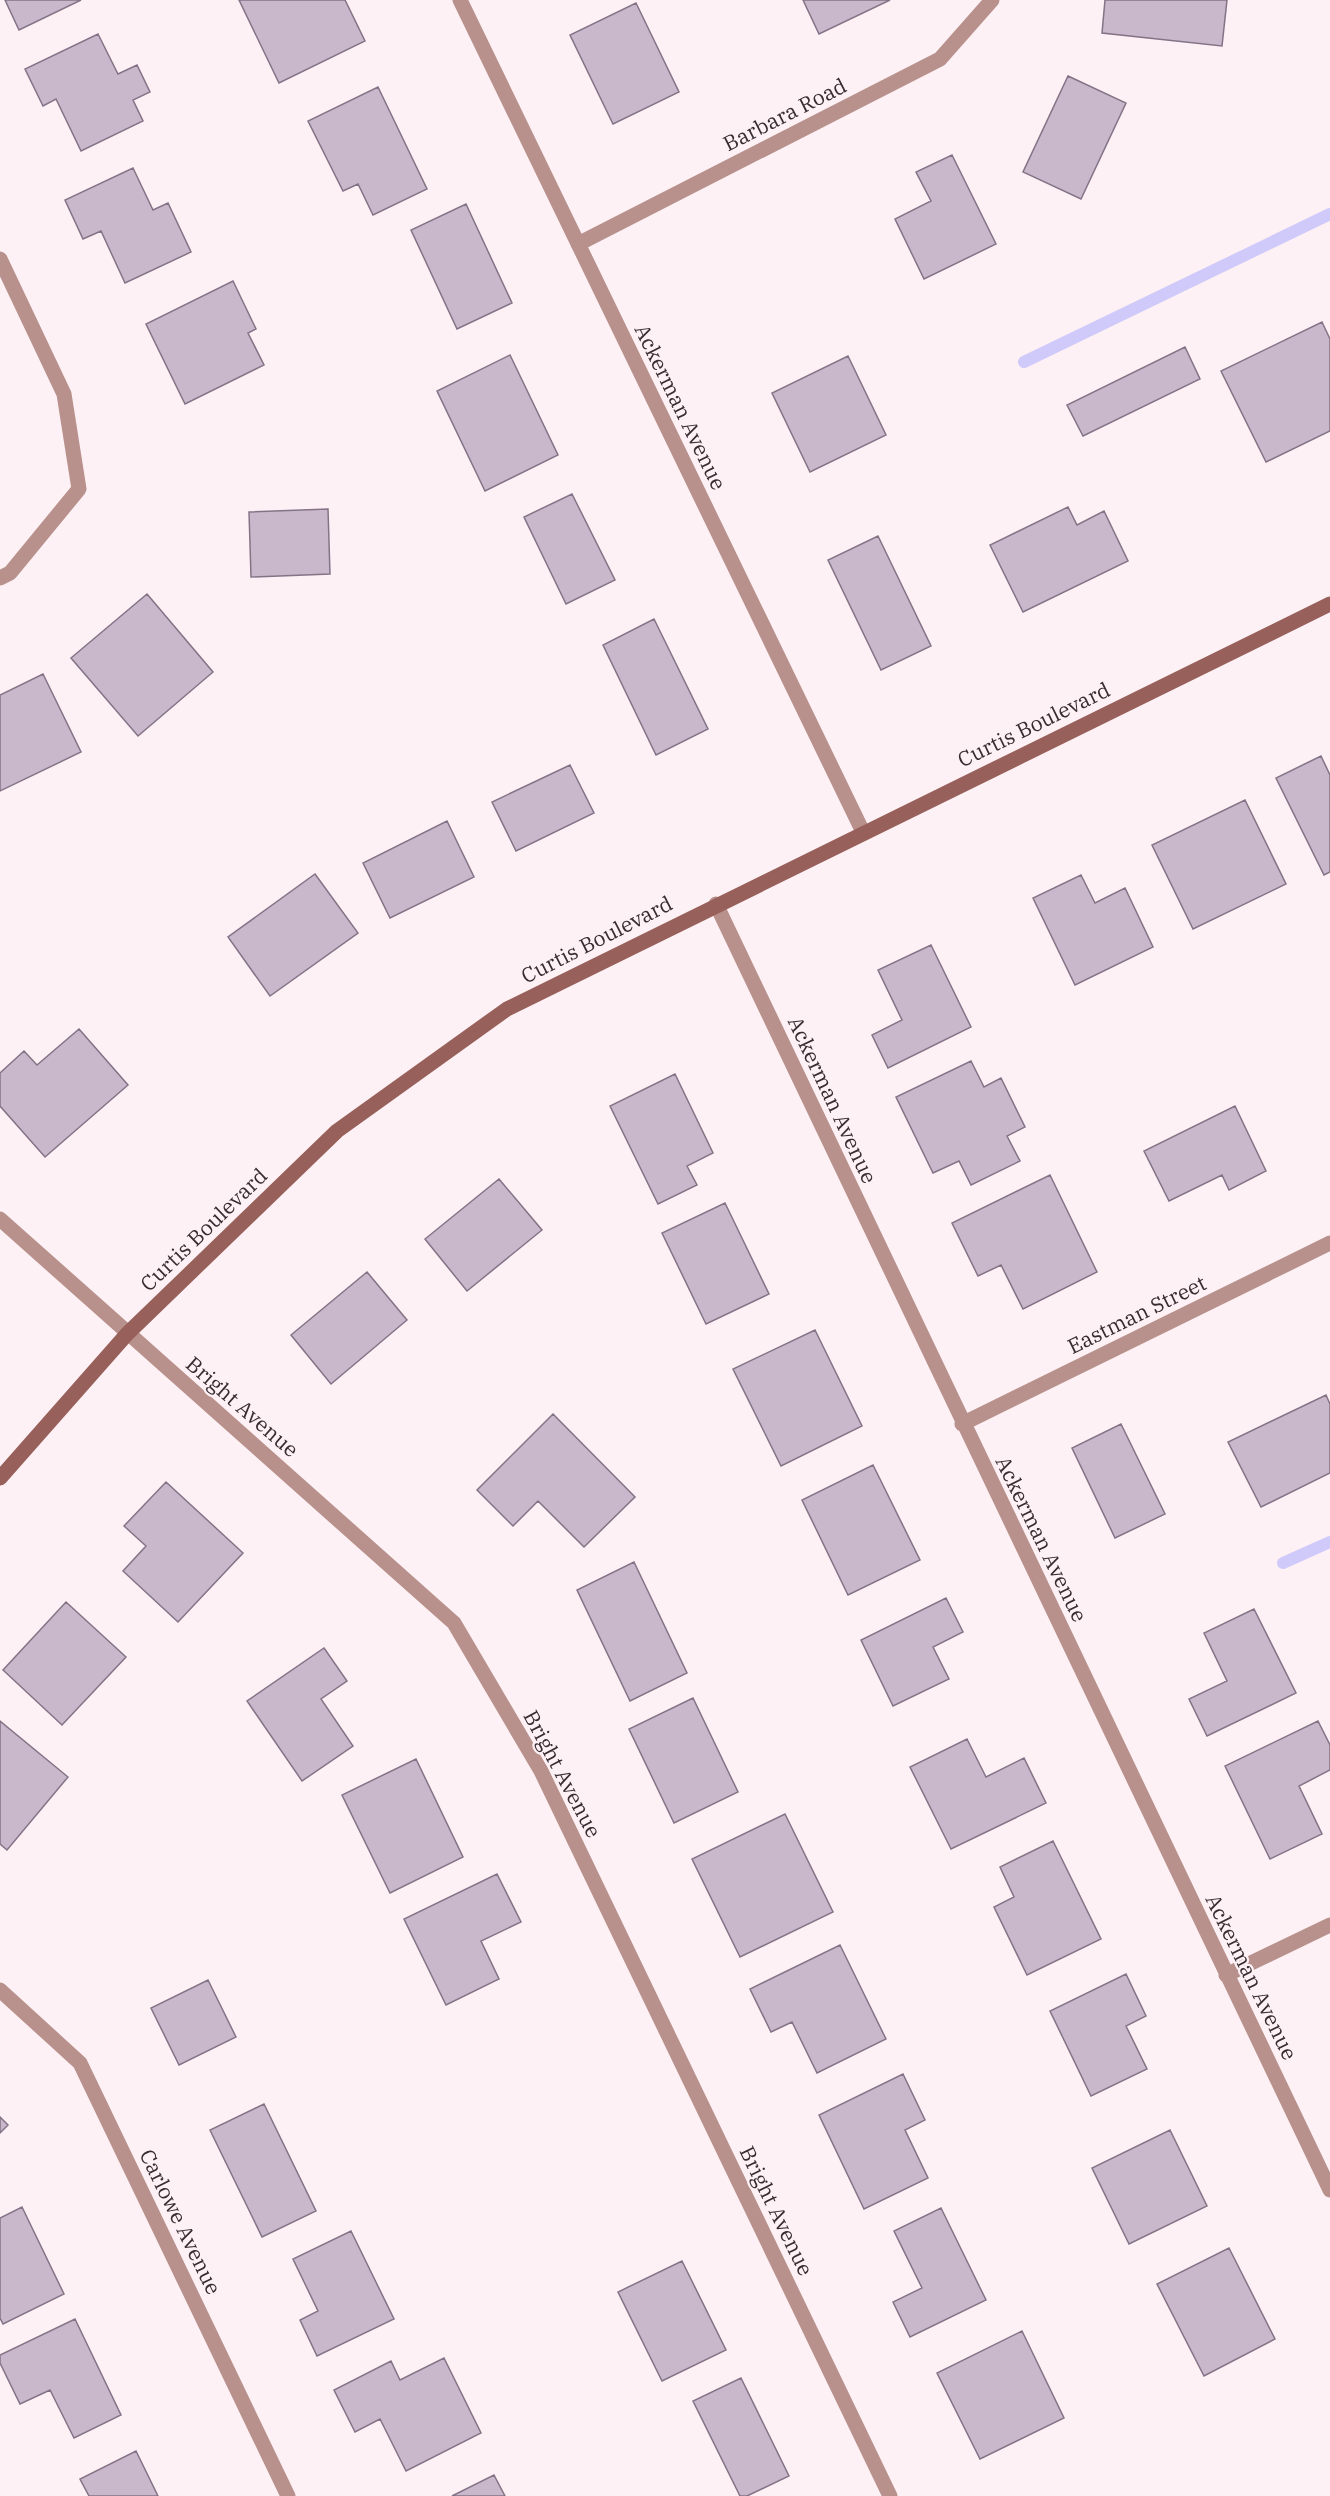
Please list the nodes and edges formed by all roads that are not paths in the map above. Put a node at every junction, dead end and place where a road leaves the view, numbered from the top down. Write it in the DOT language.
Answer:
graph roads {
  1 [pos="460,0"];
  2 [pos="992,0"];
  3 [pos="578,244"];
  4 [pos="0,259"];
  5 [pos="0,578"];
  6 [pos="1330,604"];
  7 [pos="863,832"];
  8 [pos="716,904"];
  9 [pos="0,1219"];
  10 [pos="1330,1243"];
  11 [pos="127,1334"];
  12 [pos="962,1424"];
  13 [pos="0,1478"];
  14 [pos="1330,1925"];
  15 [pos="1226,1975"];
  16 [pos="0,1990"];
  17 [pos="1330,2190"];
  18 [pos="288,2496"];
  19 [pos="890,2496"];
  1 -- 3 [label="street, Ackerman Avenue"];
  2 -- 3 [label="street, Barbara Road"];
  3 -- 7 [label="street, Ackerman Avenue"];
  4 -- 5 [label="street"];
  6 -- 7 [label="street, Curtis Boulevard"];
  7 -- 8 [label="street, Curtis Boulevard"];
  8 -- 11 [label="street, Curtis Boulevard"];
  8 -- 12 [label="street, Ackerman Avenue"];
  9 -- 11 [label="street, Bright Avenue"];
  10 -- 12 [label="street, Eastman Street"];
  11 -- 13 [label="street, Curtis Boulevard"];
  11 -- 19 [label="street, Bright Avenue"];
  12 -- 15 [label="street, Ackerman Avenue"];
  14 -- 15 [label="street"];
  15 -- 17 [label="street, Ackerman Avenue"];
  16 -- 18 [label="street, Carlowe Avenue"];
}
